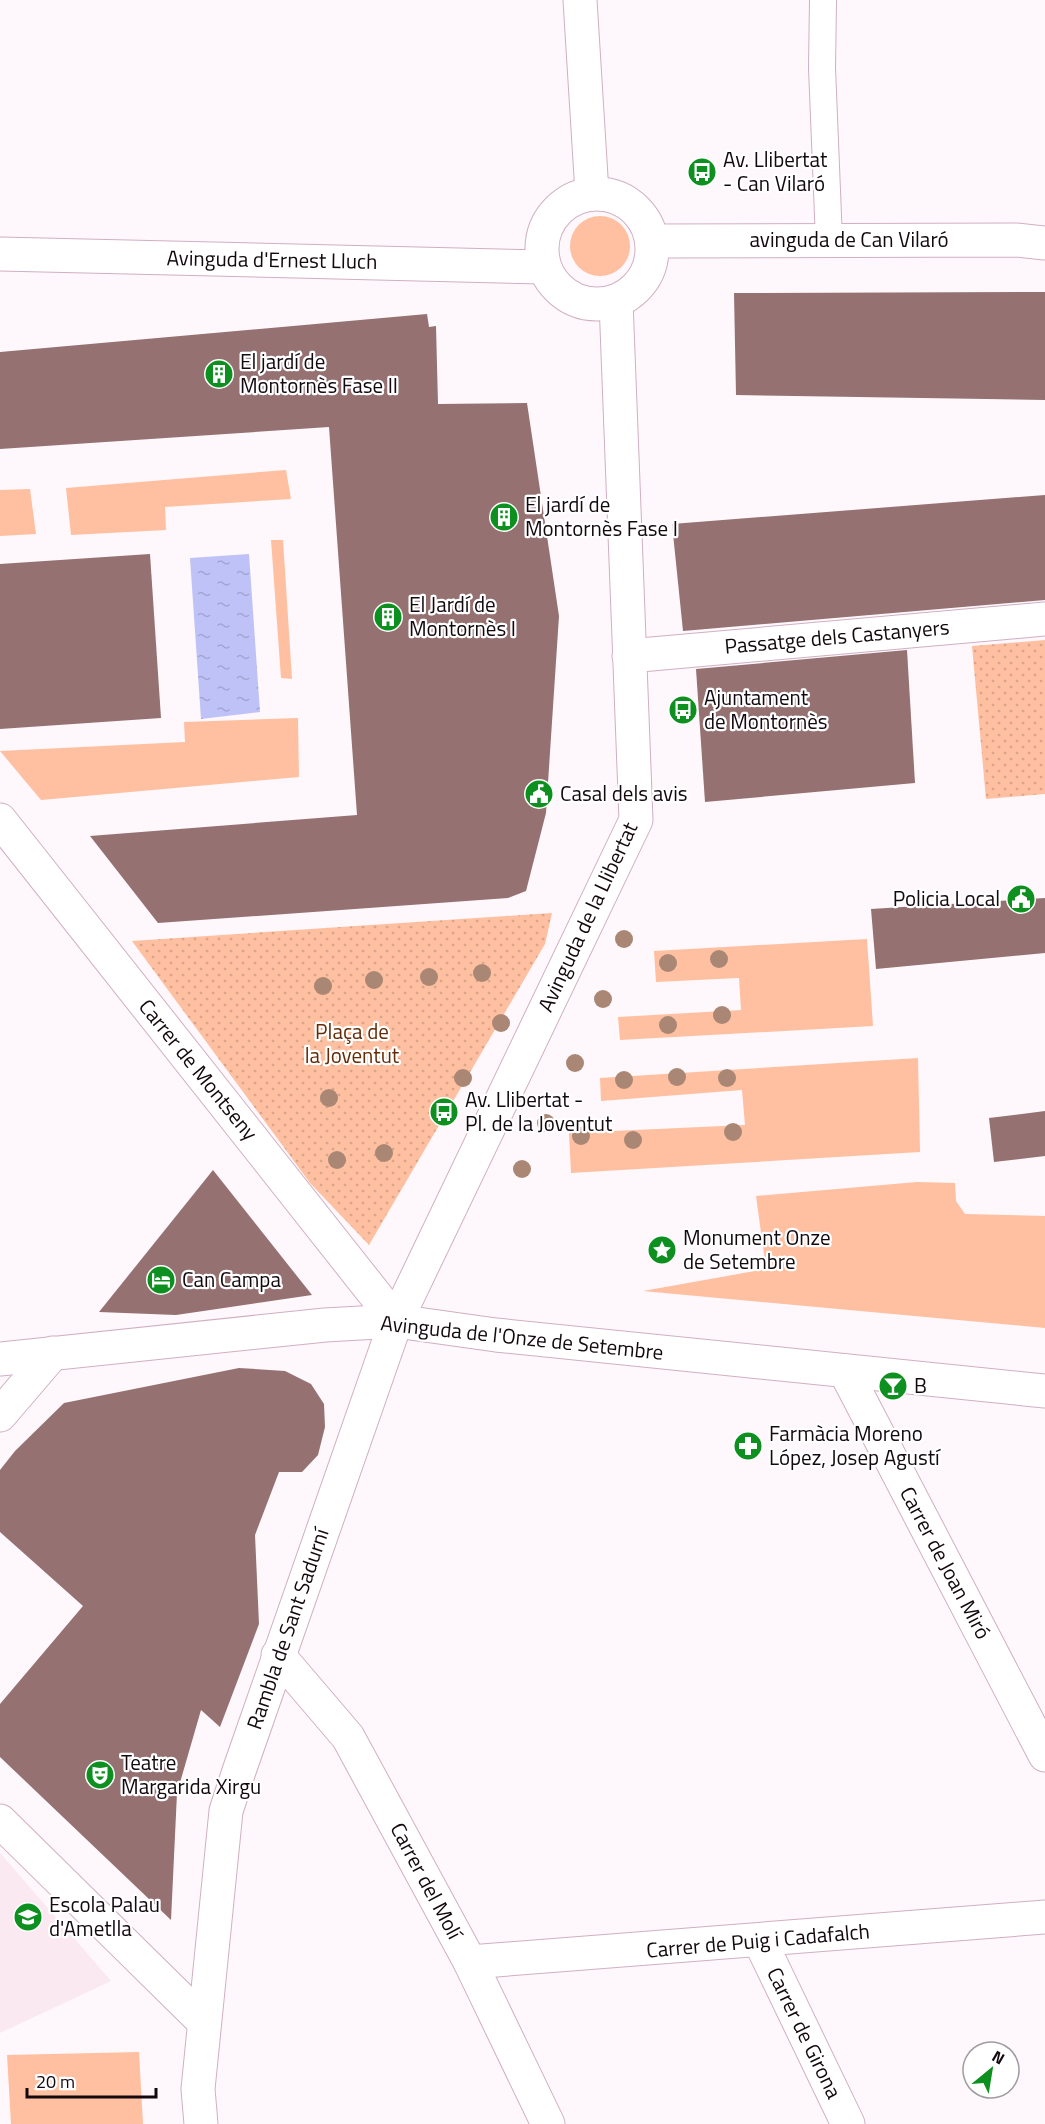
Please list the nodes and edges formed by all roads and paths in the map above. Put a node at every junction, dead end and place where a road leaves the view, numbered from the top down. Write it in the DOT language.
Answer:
graph roads {
  1 [pos="580,0"];
  2 [pos="823,0"];
  3 [pos="592,193"];
  4 [pos="829,240"];
  5 [pos="653,241"];
  6 [pos="1045,243"];
  7 [pos="0,254"];
  8 [pos="544,267"];
  9 [pos="616,301"];
  10 [pos="1045,619"];
  11 [pos="629,656"];
  12 [pos="0,820"];
  13 [pos="396,1320"];
  14 [pos="53,1353"];
  15 [pos="0,1359"];
  16 [pos="845,1371"];
  17 [pos="1045,1391"];
  18 [pos="0,1414"];
  19 [pos="278,1655"];
  20 [pos="1045,1755"];
  21 [pos="0,1821"];
  22 [pos="1045,1917"];
  23 [pos="760,1941"];
  24 [pos="470,1962"];
  25 [pos="204,2022"];
  26 [pos="201,2124"];
  27 [pos="548,2124"];
  28 [pos="848,2124"];
  1 -- 3 [label="street"];
  2 -- 4 [label="lane"];
  3 -- 5 [label="street"];
  3 -- 8 [label="street"];
  4 -- 5 [label="street, avinguda de Can Vilaró"];
  4 -- 6 [label="street, avinguda de Can Vilaró"];
  5 -- 9 [label="street"];
  7 -- 8 [label="street, Avinguda d'Ernest Lluch"];
  8 -- 9 [label="street"];
  9 -- 11 [label="street, Avinguda de la Llibertat"];
  10 -- 11 [label="street, Passatge dels Castanyers"];
  11 -- 13 [label="street, Avinguda de la Llibertat"];
  12 -- 13 [label="street, Carrer de Montseny"];
  13 -- 14 [label="street, Avinguda de l'Onze de Setembre"];
  13 -- 16 [label="street, Avinguda de l'Onze de Setembre"];
  13 -- 19 [label="street, Rambla de Sant Sadurní"];
  14 -- 15 [label="street, Avinguda de l'Onze de Setembre"];
  14 -- 18 [label="street"];
  16 -- 17 [label="street, Avinguda de l'Onze de Setembre"];
  16 -- 20 [label="street, Carrer de Joan Miró"];
  19 -- 24 [label="street, Carrer del Molí"];
  19 -- 25 [label="street, Rambla de Sant Sadurní"];
  21 -- 25 [label="street"];
  22 -- 23 [label="street, Carrer de Puig i Cadafalch"];
  23 -- 24 [label="street, Carrer de Puig i Cadafalch"];
  23 -- 28 [label="street, Carrer de Girona"];
  24 -- 27 [label="street, Carrer del Molí"];
  25 -- 26 [label="street, Rambla de Sant Sadurní"];
}
